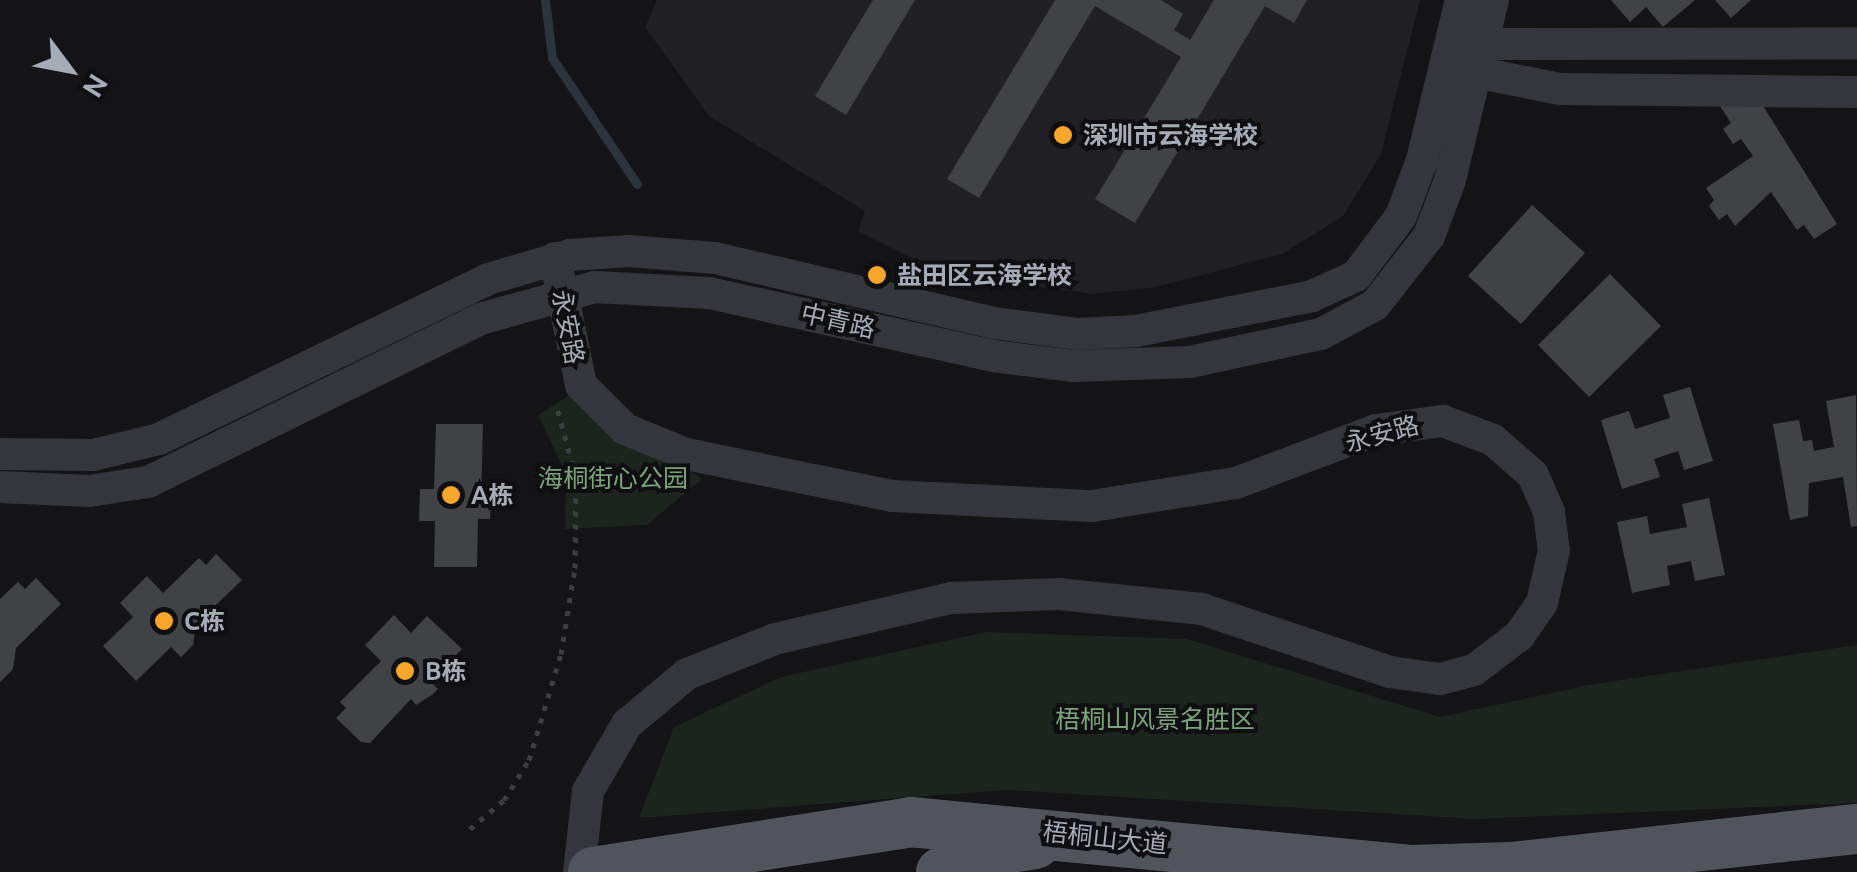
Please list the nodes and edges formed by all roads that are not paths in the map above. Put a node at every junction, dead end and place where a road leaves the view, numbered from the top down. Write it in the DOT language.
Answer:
graph roads {
  1 [pos="1460,0"];
  2 [pos="1494,0"];
  3 [pos="1857,44"];
  4 [pos="1464,57"];
  5 [pos="1857,92"];
  6 [pos="555,258"];
  7 [pos="561,293"];
  8 [pos="0,454"];
  9 [pos="0,487"];
  10 [pos="1857,829"];
  11 [pos="1099,837"];
  12 [pos="579,872"];
  13 [pos="593,872"];
  14 [pos="942,872"];
  1 -- 4 [label="street, 中青路"];
  2 -- 4 [label="street, 中青路"];
  3 -- 4 [label="street"];
  4 -- 5 [label="street"];
  4 -- 6 [label="street, 中青路"];
  4 -- 7 [label="street, 中青路"];
  6 -- 7 [label="street, 永安路"];
  6 -- 8 [label="street, 中青路"];
  7 -- 9 [label="street, 中青路"];
  7 -- 12 [label="street, 永安路"];
  10 -- 11 [label="main road, 梧桐山大道"];
  11 -- 13 [label="main road, 梧桐山大道"];
  11 -- 14 [label="main road"];
}
